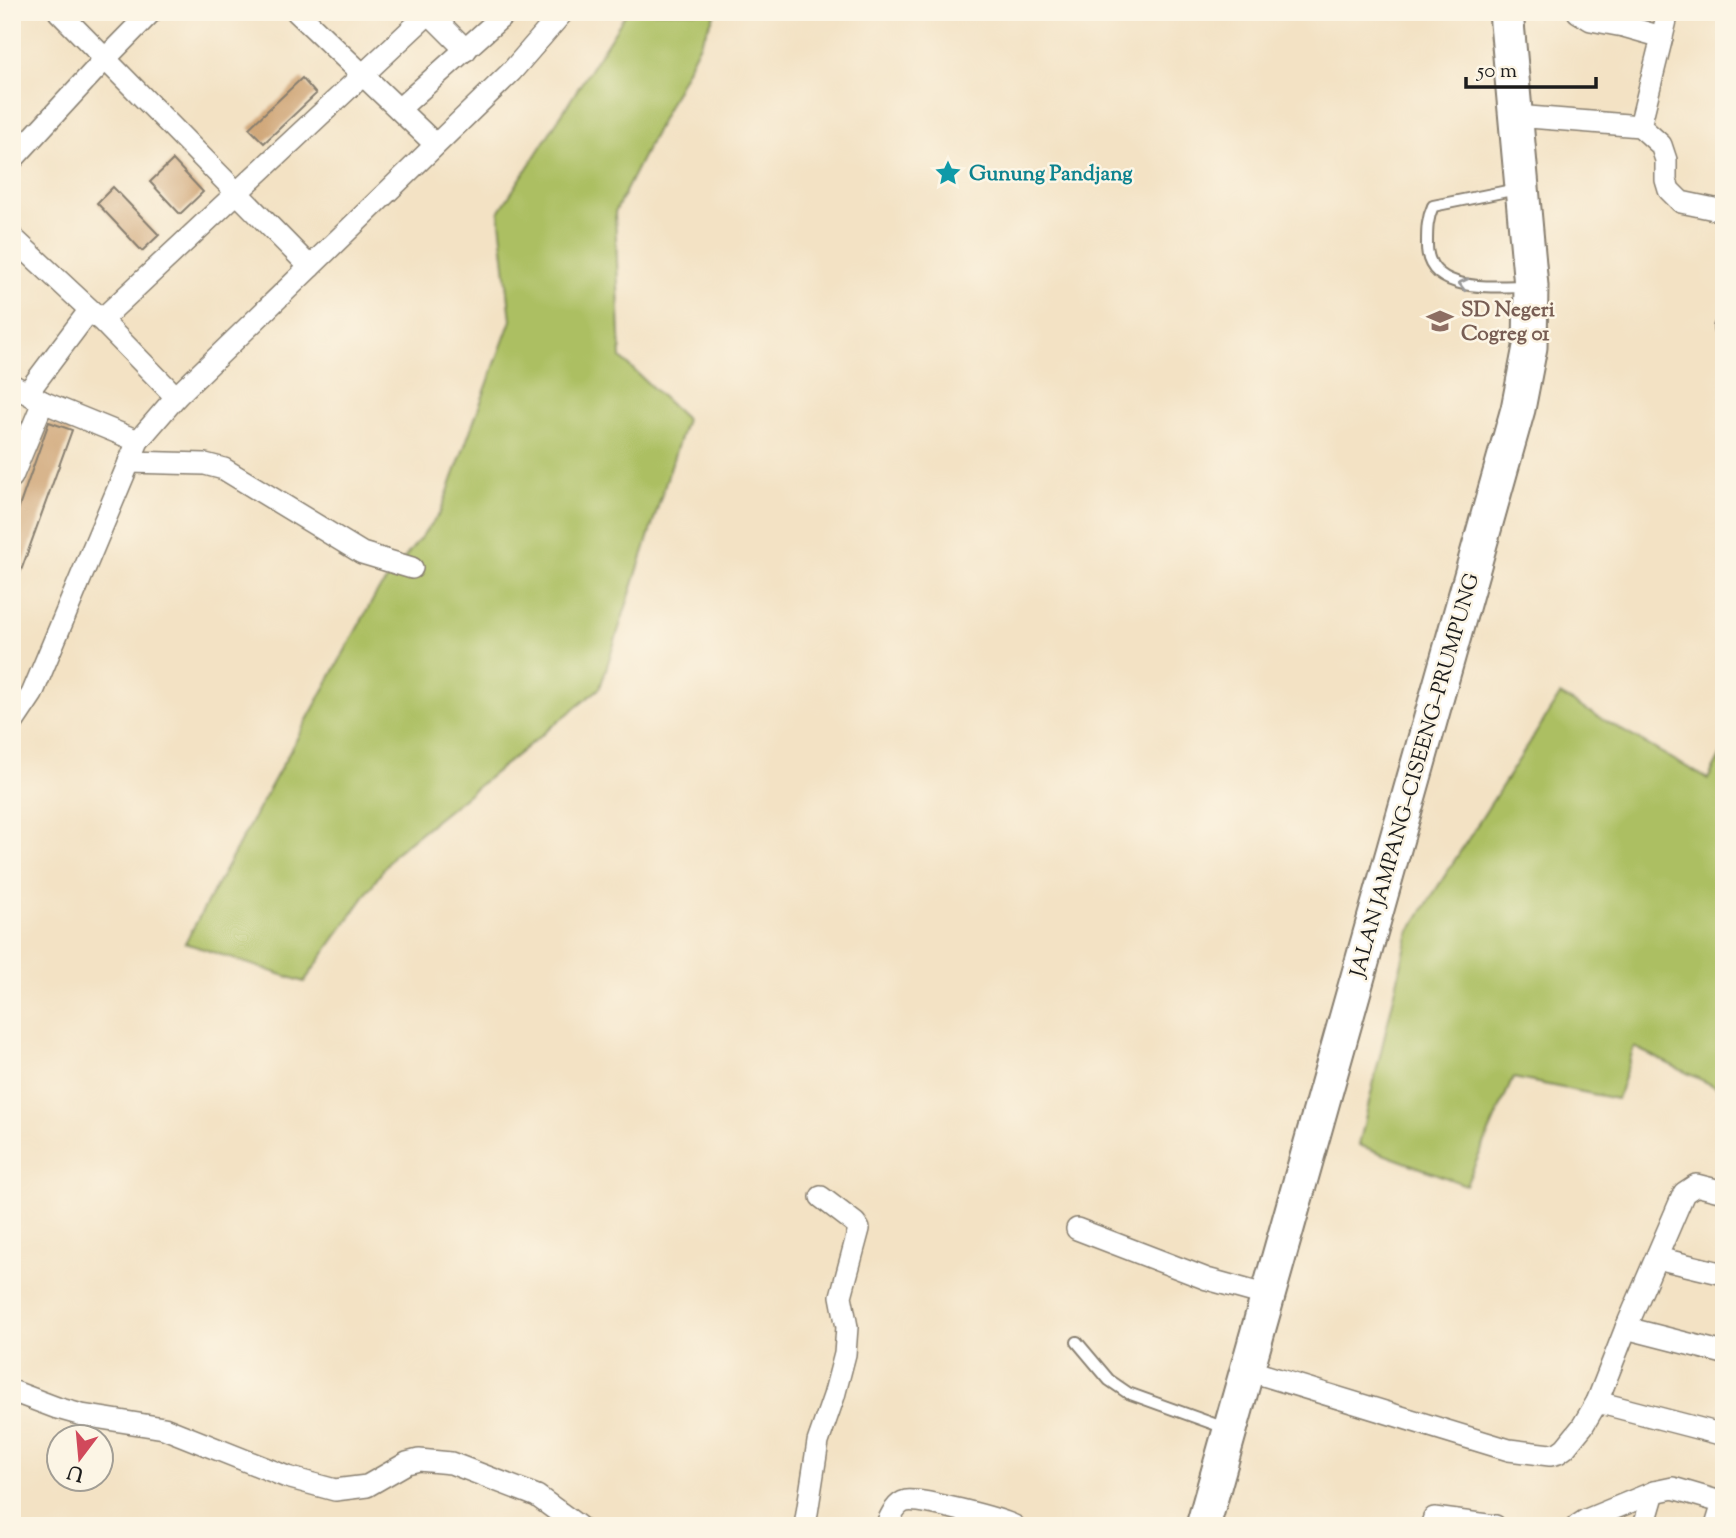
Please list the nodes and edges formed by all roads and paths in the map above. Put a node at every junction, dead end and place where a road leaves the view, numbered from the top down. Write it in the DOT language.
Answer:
graph roads {
  1 [pos="59,12"];
  2 [pos="151,12"];
  3 [pos="297,12"];
  4 [pos="507,12"];
  5 [pos="563,12"];
  6 [pos="1506,12"];
  7 [pos="1578,12"];
  8 [pos="1668,12"];
  9 [pos="430,13"];
  10 [pos="1662,37"];
  11 [pos="466,50"];
  12 [pos="105,59"];
  13 [pos="362,74"];
  14 [pos="399,109"];
  15 [pos="1516,116"];
  16 [pos="1640,126"];
  17 [pos="435,144"];
  18 [pos="12,160"];
  19 [pos="1522,187"];
  20 [pos="237,193"];
  21 [pos="1724,211"];
  22 [pos="12,237"];
  23 [pos="310,267"];
  24 [pos="1531,286"];
  25 [pos="95,316"];
  26 [pos="28,393"];
  27 [pos="176,397"];
  28 [pos="138,441"];
  29 [pos="129,462"];
  30 [pos="12,477"];
  31 [pos="412,568"];
  32 [pos="12,724"];
  33 [pos="1724,1192"];
  34 [pos="821,1196"];
  35 [pos="1077,1229"];
  36 [pos="1657,1258"];
  37 [pos="1724,1274"];
  38 [pos="1269,1293"];
  39 [pos="1626,1328"];
  40 [pos="1077,1342"];
  41 [pos="1724,1353"];
  42 [pos="1247,1370"];
  43 [pos="12,1391"];
  44 [pos="1597,1402"];
  45 [pos="1230,1430"];
  46 [pos="1724,1435"];
  47 [pos="1654,1492"];
  48 [pos="1723,1503"];
  49 [pos="578,1526"];
  50 [pos="805,1526"];
  51 [pos="886,1526"];
  52 [pos="1014,1526"];
  53 [pos="1203,1526"];
  54 [pos="1431,1526"];
  55 [pos="1495,1526"];
  56 [pos="1577,1526"];
  57 [pos="1644,1526"];
  58 [pos="1716,1526"];
  1 -- 12 [label="street"];
  2 -- 12 [label="street"];
  3 -- 13 [label="street"];
  4 -- 11 [label="street"];
  5 -- 17 [label="street"];
  6 -- 15 [label="main road, JALAN JAMPANG–CISEENG–PRUMPUNG"];
  7 -- 10 [label="street"];
  8 -- 10 [label="street"];
  9 -- 11 [label="street"];
  9 -- 13 [label="street"];
  10 -- 16 [label="street"];
  11 -- 14 [label="street"];
  12 -- 18 [label="street"];
  12 -- 20 [label="street"];
  13 -- 14 [label="street"];
  13 -- 20 [label="street"];
  14 -- 17 [label="street"];
  15 -- 16 [label="street"];
  15 -- 19 [label="main road, JALAN JAMPANG–CISEENG–PRUMPUNG"];
  16 -- 21 [label="street"];
  17 -- 23 [label="street"];
  19 -- 24 [label="main road, JALAN JAMPANG–CISEENG–PRUMPUNG"];
  24 -- 19 [label="lane, one-way"];
  20 -- 23 [label="street"];
  20 -- 25 [label="street"];
  22 -- 25 [label="street"];
  23 -- 27 [label="street"];
  24 -- 38 [label="main road, JALAN JAMPANG–CISEENG–PRUMPUNG"];
  25 -- 26 [label="street"];
  25 -- 27 [label="street"];
  26 -- 28 [label="street"];
  26 -- 30 [label="street"];
  27 -- 28 [label="street"];
  28 -- 29 [label="street"];
  29 -- 31 [label="street"];
  29 -- 32 [label="street"];
  33 -- 36 [label="street"];
  34 -- 50 [label="street"];
  35 -- 38 [label="street"];
  36 -- 37 [label="street"];
  36 -- 39 [label="street"];
  38 -- 42 [label="main road, JALAN JAMPANG–CISEENG–PRUMPUNG"];
  39 -- 41 [label="street"];
  39 -- 44 [label="street"];
  40 -- 45 [label="lane"];
  42 -- 44 [label="street"];
  42 -- 45 [label="main road, JALAN JAMPANG–CISEENG–PRUMPUNG"];
  43 -- 49 [label="street"];
  44 -- 46 [label="street"];
  45 -- 53 [label="main road, JALAN JAMPANG–CISEENG–PRUMPUNG"];
  47 -- 48 [label="street"];
  47 -- 56 [label="street"];
  47 -- 57 [label="street"];
  48 -- 58 [label="street"];
  51 -- 52 [label="street"];
  54 -- 55 [label="street"];
}
